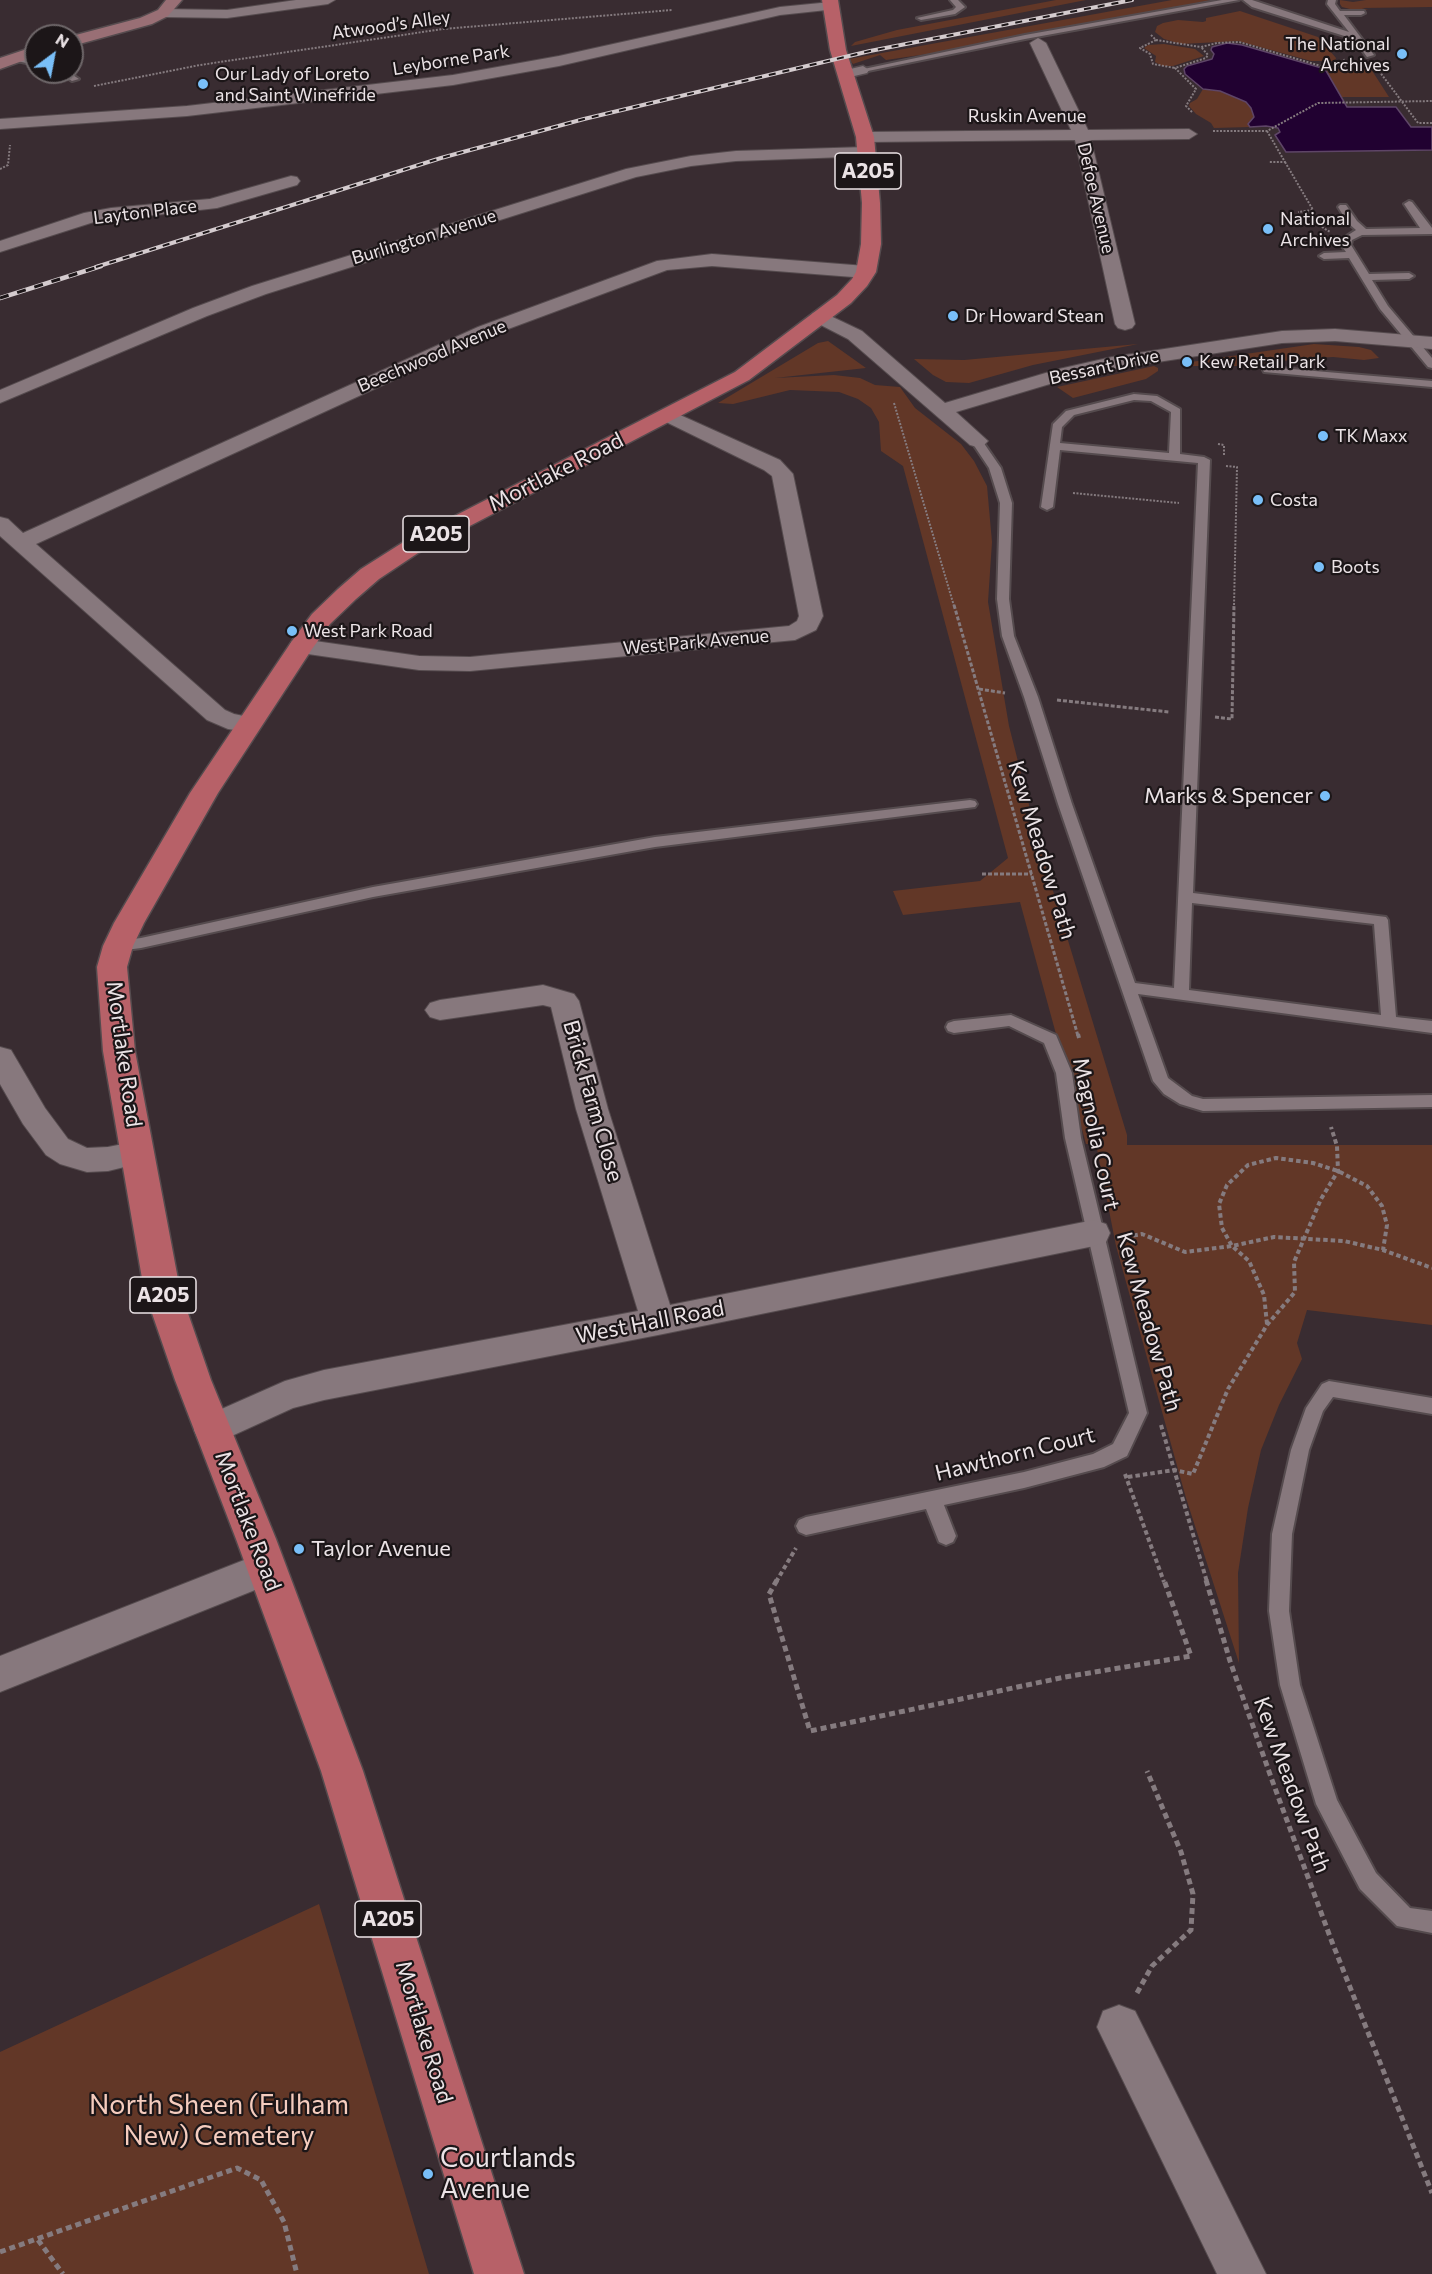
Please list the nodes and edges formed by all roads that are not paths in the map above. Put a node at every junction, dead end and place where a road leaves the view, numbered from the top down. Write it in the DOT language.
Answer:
graph roads {
  1 [pos="174,0"];
  2 [pos="328,0"];
  3 [pos="954,0"];
  4 [pos="1235,0"];
  5 [pos="1247,0"];
  6 [pos="1332,0"];
  7 [pos="830,3"];
  8 [pos="163,13"];
  9 [pos="1339,13"];
  10 [pos="1361,13"];
  11 [pos="921,18"];
  12 [pos="84,37"];
  13 [pos="1358,38"];
  14 [pos="1038,43"];
  15 [pos="24,55"];
  16 [pos="1370,55"];
  17 [pos="7,61"];
  18 [pos="24,62"];
  19 [pos="854,72"];
  20 [pos="0,124"];
  21 [pos="1197,132"];
  22 [pos="1082,135"];
  23 [pos="865,145"];
  24 [pos="291,181"];
  25 [pos="1409,204"];
  26 [pos="1344,207"];
  27 [pos="1430,231"];
  28 [pos="1364,232"];
  29 [pos="0,247"];
  30 [pos="1351,255"];
  31 [pos="1324,256"];
  32 [pos="866,272"];
  33 [pos="1409,276"];
  34 [pos="1365,277"];
  35 [pos="820,317"];
  36 [pos="1125,324"];
  37 [pos="1422,342"];
  38 [pos="1432,365"];
  39 [pos="1268,370"];
  40 [pos="1432,384"];
  41 [pos="0,397"];
  42 [pos="942,410"];
  43 [pos="669,416"];
  44 [pos="977,441"];
  45 [pos="1054,446"];
  46 [pos="1174,457"];
  47 [pos="1047,507"];
  48 [pos="0,524"];
  49 [pos="21,542"];
  50 [pos="301,646"];
  51 [pos="249,724"];
  52 [pos="970,804"];
  53 [pos="1186,897"];
  54 [pos="117,946"];
  55 [pos="1127,987"];
  56 [pos="1181,994"];
  57 [pos="440,1010"];
  58 [pos="1389,1021"];
  59 [pos="1432,1026"];
  60 [pos="954,1027"];
  61 [pos="0,1058"];
  62 [pos="1432,1101"];
  63 [pos="138,1153"];
  64 [pos="1095,1236"];
  65 [pos="658,1321"];
  66 [pos="1432,1406"];
  67 [pos="212,1431"];
  68 [pos="933,1499"];
  69 [pos="806,1526"];
  70 [pos="946,1536"];
  71 [pos="267,1568"];
  72 [pos="0,1674"];
  73 [pos="1432,1922"];
  74 [pos="1119,2027"];
  75 [pos="498,2274"];
  76 [pos="1242,2274"];
  1 -- 8 [label="main road"];
  2 -- 8 [label="street"];
  3 -- 11 [label="lane"];
  4 -- 19 [label="lane"];
  5 -- 13 [label="lane"];
  6 -- 9 [label="lane"];
  7 -- 19 [label="highway, Mortlake Road / A205"];
  7 -- 20 [label="street, Leyborne Park"];
  8 -- 12 [label="main road"];
  9 -- 10 [label="lane"];
  9 -- 13 [label="lane"];
  13 -- 16 [label="lane"];
  14 -- 22 [label="street, Defoe Avenue"];
  15 -- 17 [label="main road"];
  17 -- 18 [label="lane"];
  19 -- 23 [label="highway, Mortlake Road / A205"];
  21 -- 22 [label="street, Ruskin Avenue"];
  22 -- 23 [label="street, Ruskin Avenue"];
  22 -- 36 [label="street, Defoe Avenue"];
  23 -- 32 [label="highway, Mortlake Road / A205"];
  23 -- 41 [label="street, Burlington Avenue"];
  24 -- 29 [label="street, Layton Place"];
  25 -- 27 [label="lane"];
  26 -- 28 [label="lane"];
  27 -- 28 [label="lane"];
  28 -- 30 [label="lane"];
  30 -- 31 [label="lane"];
  30 -- 34 [label="lane"];
  32 -- 35 [label="highway, Mortlake Road / A205"];
  32 -- 49 [label="street, Beechwood Avenue"];
  33 -- 34 [label="lane"];
  34 -- 37 [label="lane"];
  35 -- 42 [label="street"];
  35 -- 43 [label="highway, Mortlake Road / A205"];
  37 -- 38 [label="lane"];
  37 -- 42 [label="street, Bessant Drive"];
  39 -- 40 [label="lane"];
  42 -- 44 [label="street"];
  43 -- 50 [label="highway, Mortlake Road / A205"];
  43 -- 50 [label="street, West Park Avenue"];
  44 -- 55 [label="lane"];
  45 -- 46 [label="lane"];
  45 -- 46 [label="lane"];
  45 -- 47 [label="lane"];
  46 -- 53 [label="lane"];
  48 -- 49 [label="street"];
  49 -- 51 [label="street"];
  50 -- 51 [label="highway, Mortlake Road / A205"];
  51 -- 54 [label="highway, Mortlake Road / A205"];
  52 -- 54 [label="lane"];
  53 -- 56 [label="lane"];
  53 -- 58 [label="lane"];
  54 -- 63 [label="highway, Mortlake Road / A205"];
  55 -- 56 [label="lane"];
  55 -- 62 [label="lane"];
  56 -- 58 [label="lane"];
  57 -- 65 [label="street, Brick Farm Close"];
  58 -- 59 [label="lane"];
  60 -- 64 [label="lane, Magnolia Court"];
  61 -- 63 [label="street"];
  63 -- 67 [label="highway, Mortlake Road / A205"];
  64 -- 65 [label="street, West Hall Road"];
  64 -- 68 [label="lane, Hawthorn Court"];
  65 -- 67 [label="street, West Hall Road"];
  66 -- 73 [label="lane"];
  67 -- 71 [label="highway, Mortlake Road / A205"];
  68 -- 69 [label="lane, Hawthorn Court"];
  68 -- 70 [label="lane"];
  71 -- 72 [label="street"];
  71 -- 75 [label="highway, Mortlake Road / A205"];
  74 -- 76 [label="street"];
}
